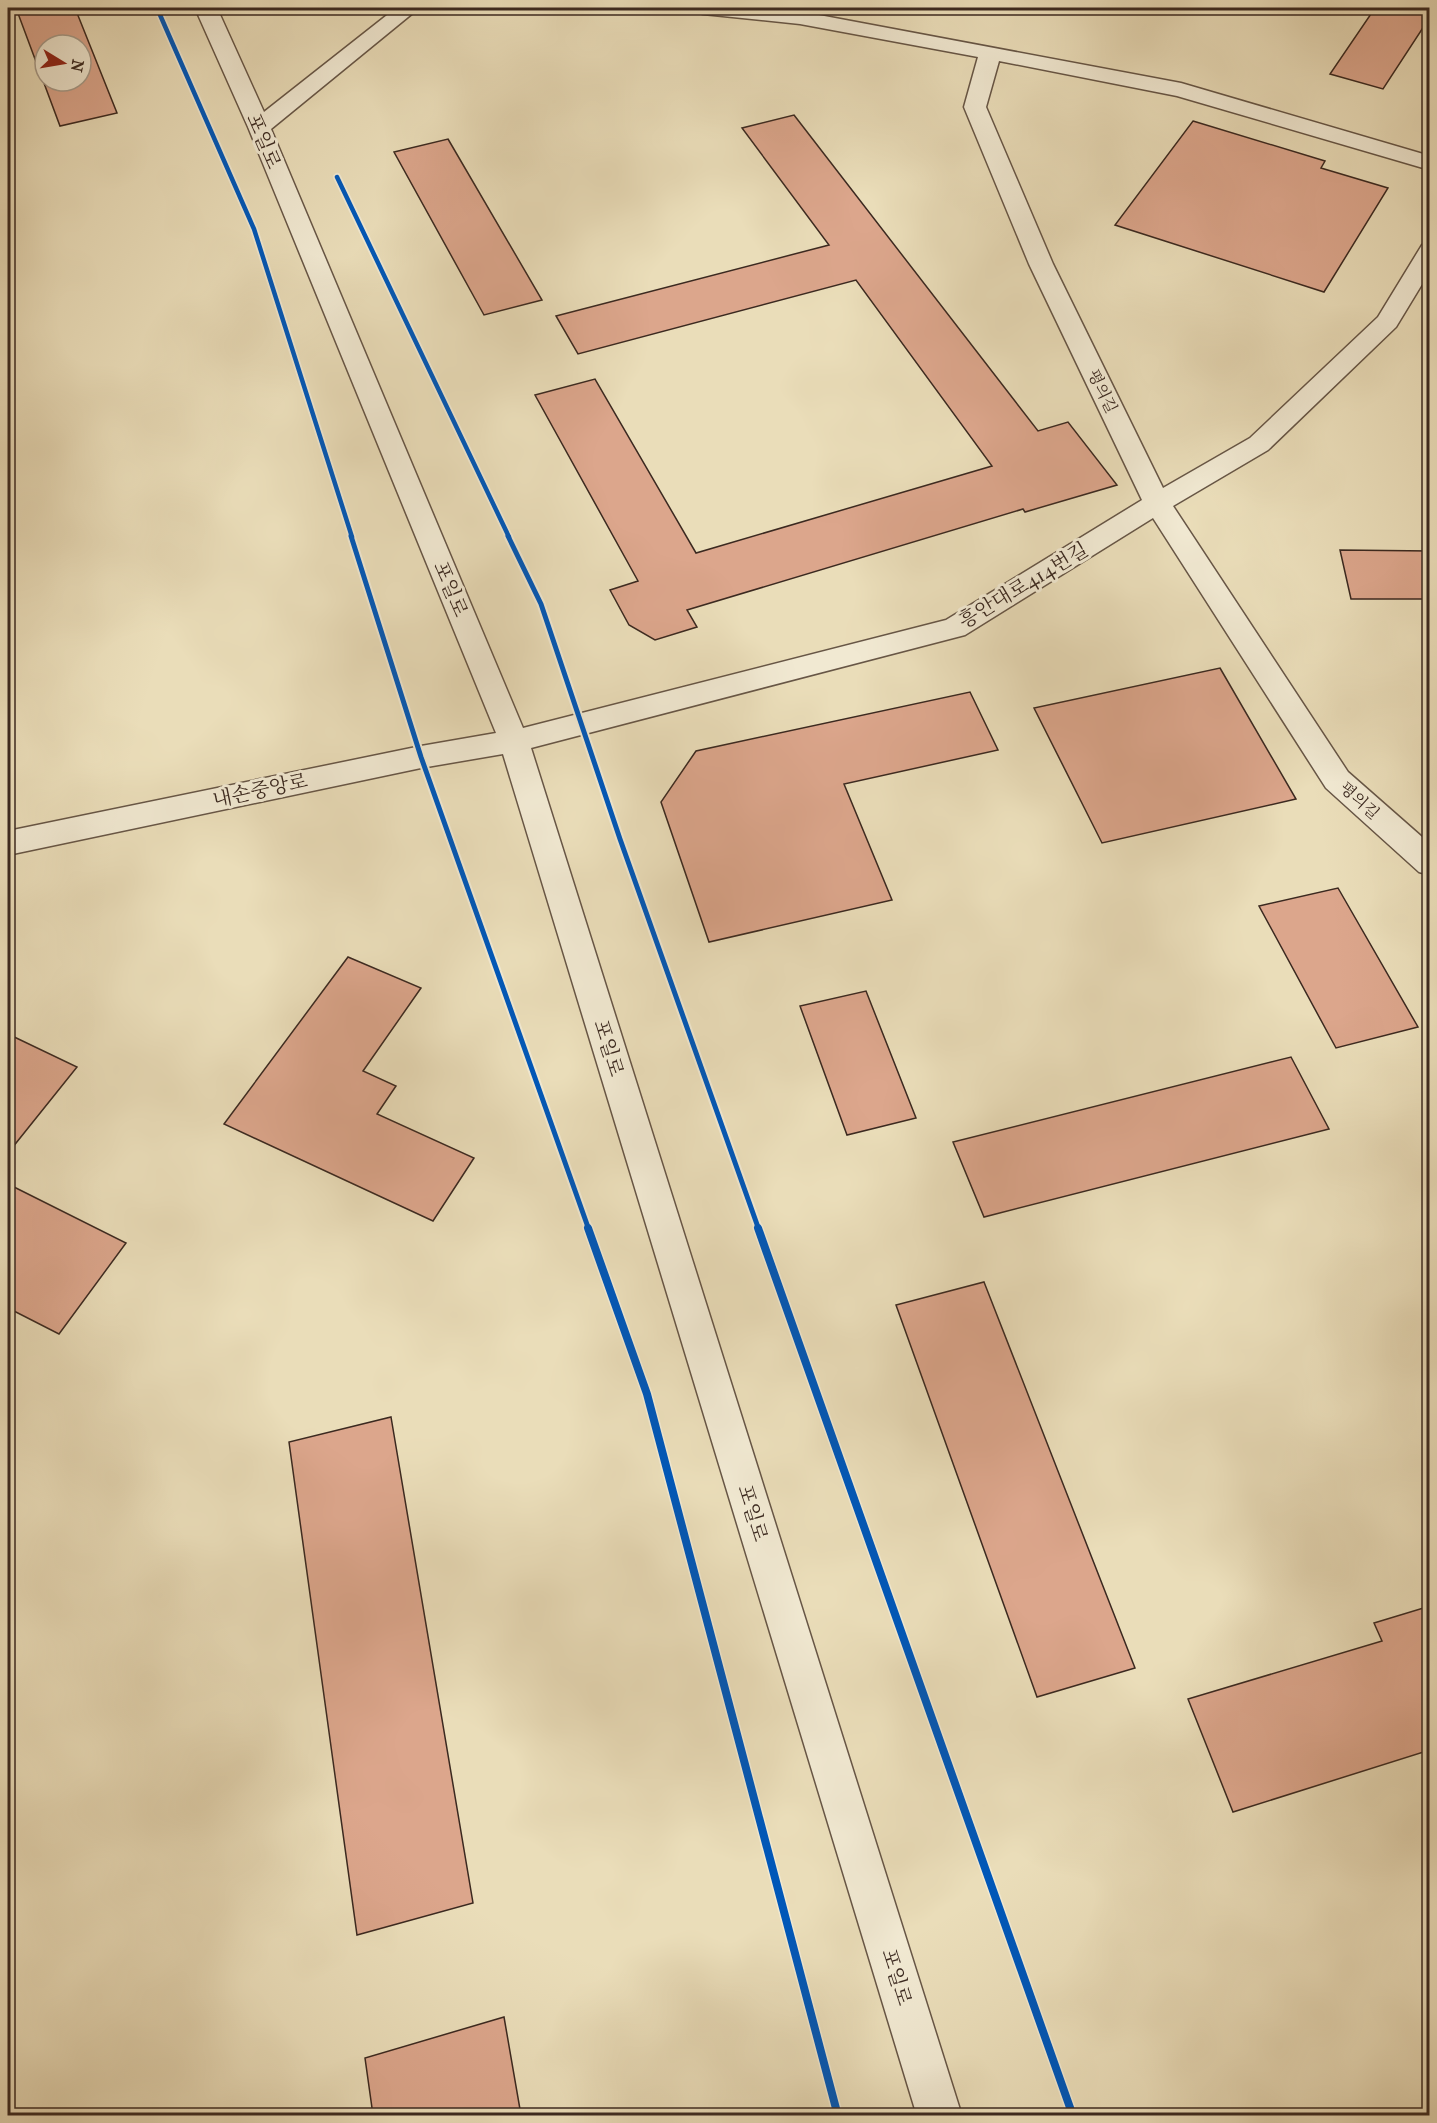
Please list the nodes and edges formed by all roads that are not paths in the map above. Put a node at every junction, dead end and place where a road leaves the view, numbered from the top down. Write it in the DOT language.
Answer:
graph roads {
  1 [pos="206,8"];
  2 [pos="408,8"];
  3 [pos="703,8"];
  4 [pos="807,13"];
  5 [pos="990,53"];
  6 [pos="259,127"];
  7 [pos="1430,163"];
  8 [pos="1430,250"];
  9 [pos="1157,503"];
  10 [pos="514,741"];
  11 [pos="8,843"];
  12 [pos="1430,863"];
  13 [pos="940,2115"];
  1 -- 6 [label="street, 포일로"];
  2 -- 6 [label="street"];
  3 -- 4 [label="street"];
  4 -- 5 [label="street"];
  5 -- 7 [label="street"];
  5 -- 9 [label="street, 평의길"];
  6 -- 10 [label="street, 포일로"];
  8 -- 9 [label="street, 흥안대로414번길"];
  9 -- 10 [label="street, 흥안대로414번길"];
  9 -- 12 [label="street, 평의길"];
  10 -- 11 [label="street, 내손중앙로"];
  10 -- 13 [label="street, 포일로"];
}
